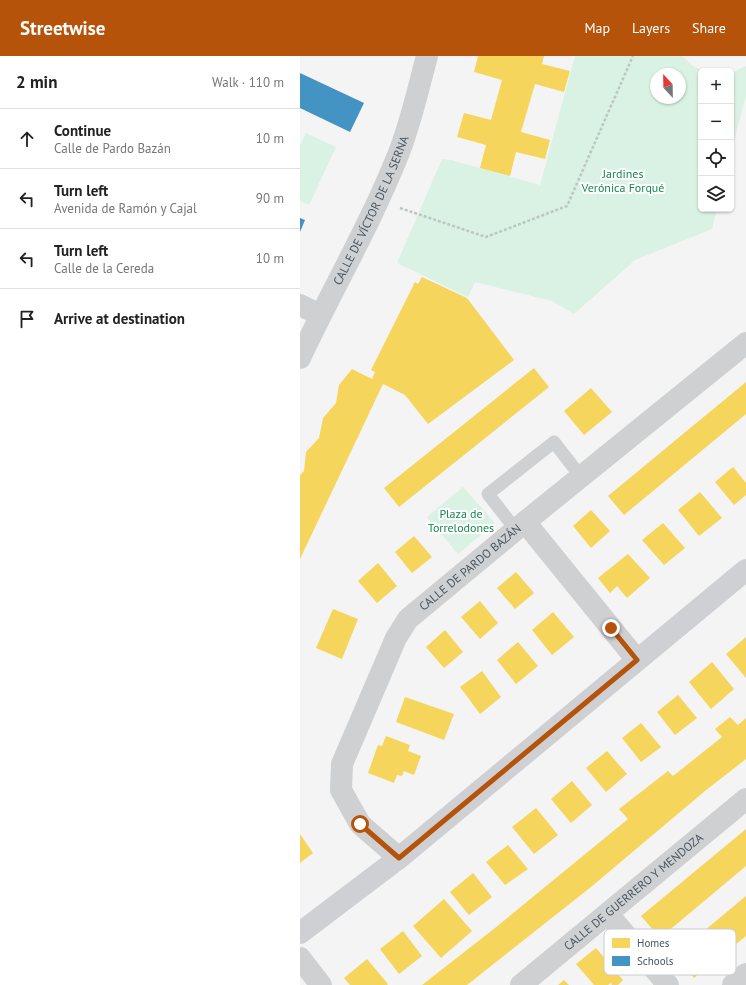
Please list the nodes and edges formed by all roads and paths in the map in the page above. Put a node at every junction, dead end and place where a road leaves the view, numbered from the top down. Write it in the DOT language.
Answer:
graph roads {
  1 [pos="426,56"];
  2 [pos="633,56"];
  3 [pos="378,201"];
  4 [pos="300,305"];
  5 [pos="320,315"];
  6 [pos="746,343"];
  7 [pos="300,358"];
  8 [pos="581,477"];
  9 [pos="520,526"];
  10 [pos="746,570"];
  11 [pos="637,660"];
  12 [pos="746,799"];
  13 [pos="399,858"];
  14 [pos="608,914"];
  15 [pos="621,929"];
  16 [pos="300,933"];
  17 [pos="300,958"];
  18 [pos="746,974"];
  19 [pos="660,975"];
  20 [pos="321,985"];
  21 [pos="521,985"];
  22 [pos="668,985"];
  23 [pos="733,985"];
  1 -- 3 [label="street, CALLE DE VÍCTOR DE LA SERNA"];
  2 -- 3 [label="path"];
  3 -- 5 [label="street, CALLE DE VÍCTOR DE LA SERNA"];
  4 -- 5 [label="street"];
  5 -- 7 [label="street, CALLE DE VÍCTOR DE LA SERNA"];
  6 -- 8 [label="street, CALLE DE PARDO BAZÁN"];
  8 -- 9 [label="street, CALLE DE PARDO BAZÁN"];
  8 -- 9 [label="lane"];
  9 -- 11 [label="street"];
  9 -- 13 [label="street, CALLE DE PARDO BAZÁN"];
  10 -- 11 [label="main road"];
  11 -- 13 [label="main road"];
  12 -- 14 [label="street, CALLE DE GUERRERO Y MENDOZA"];
  13 -- 16 [label="main road"];
  14 -- 15 [label="street"];
  14 -- 21 [label="street, CALLE DE GUERRERO Y MENDOZA"];
  17 -- 20 [label="street"];
  18 -- 23 [label="street"];
  19 -- 22 [label="street"];
}
